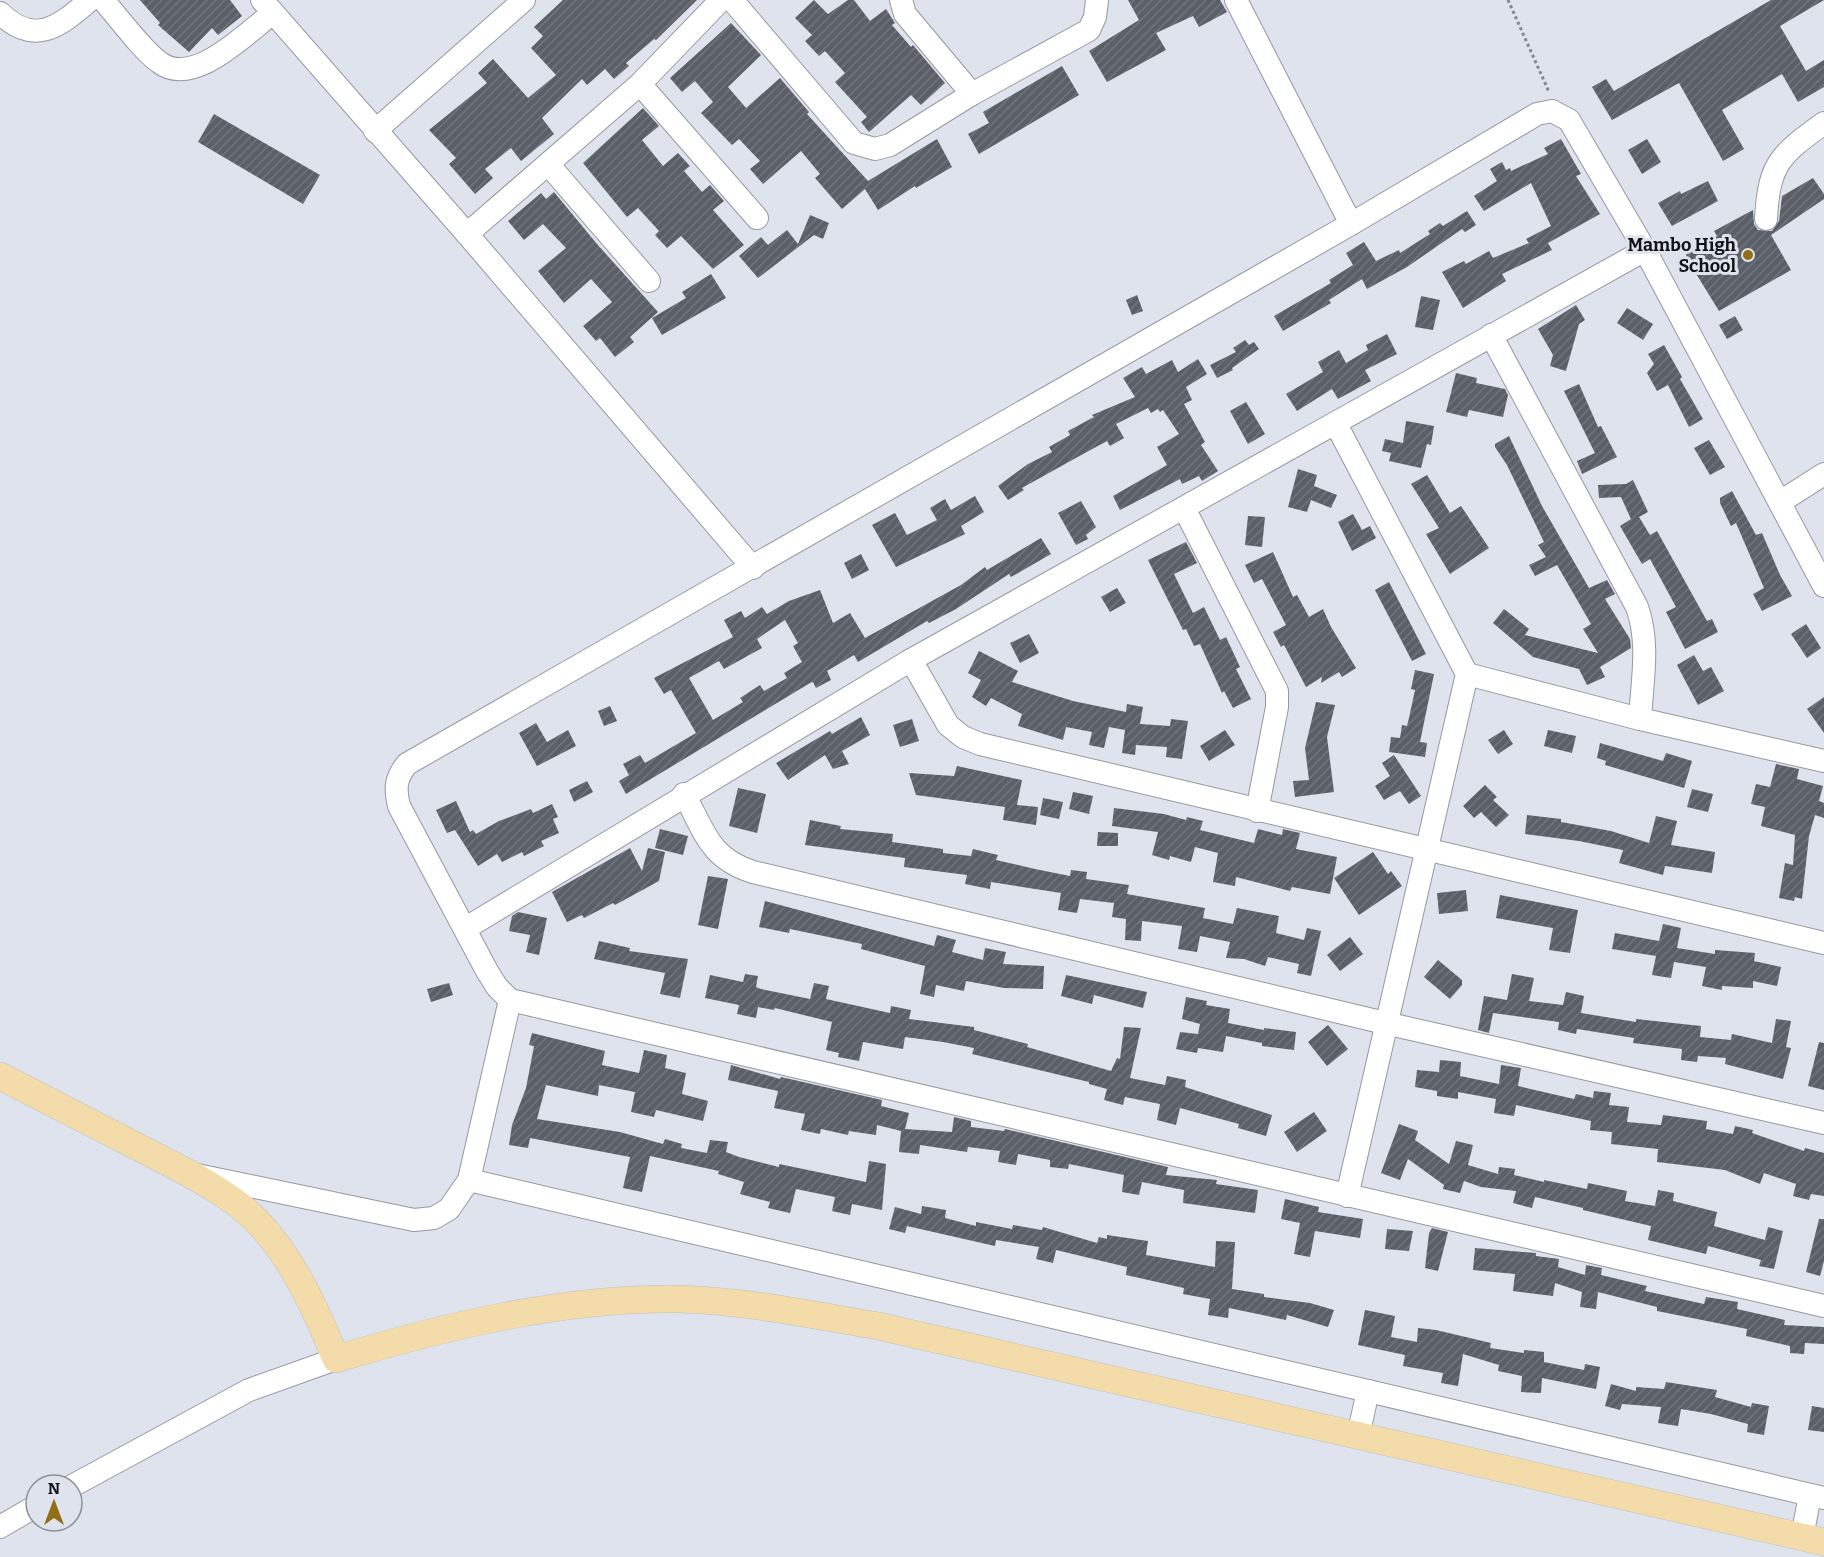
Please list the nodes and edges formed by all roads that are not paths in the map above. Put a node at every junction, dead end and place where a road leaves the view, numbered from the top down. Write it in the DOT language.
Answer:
graph roads {
  1 [pos="90,0"];
  2 [pos="103,0"];
  3 [pos="721,0"];
  4 [pos="732,0"];
  5 [pos="901,0"];
  6 [pos="1097,0"];
  7 [pos="1236,0"];
  8 [pos="515,3"];
  9 [pos="268,6"];
  10 [pos="0,13"];
  11 [pos="640,84"];
  12 [pos="972,94"];
  13 [pos="1824,123"];
  14 [pos="375,131"];
  15 [pos="548,164"];
  16 [pos="757,218"];
  17 [pos="1766,219"];
  18 [pos="1351,224"];
  19 [pos="467,234"];
  20 [pos="1645,250"];
  21 [pos="649,281"];
  22 [pos="1491,336"];
  23 [pos="1336,424"];
  24 [pos="1824,474"];
  25 [pos="1780,502"];
  26 [pos="1184,508"];
  27 [pos="753,568"];
  28 [pos="1824,586"];
  29 [pos="911,660"];
  30 [pos="1467,674"];
  31 [pos="1640,719"];
  32 [pos="1824,761"];
  33 [pos="684,794"];
  34 [pos="1257,811"];
  35 [pos="1426,851"];
  36 [pos="466,928"];
  37 [pos="1824,943"];
  38 [pos="510,1000"];
  39 [pos="1385,1023"];
  40 [pos="0,1076"];
  41 [pos="1824,1123"];
  42 [pos="187,1173"];
  43 [pos="469,1180"];
  44 [pos="1347,1196"];
  45 [pos="1824,1306"];
  46 [pos="336,1359"];
  47 [pos="1368,1391"];
  48 [pos="1358,1436"];
  49 [pos="84,1479"];
  50 [pos="1817,1497"];
  51 [pos="24,1513"];
  52 [pos="0,1527"];
  53 [pos="1813,1539"];
  1 -- 10 [label="street"];
  2 -- 9 [label="street"];
  3 -- 11 [label="street"];
  4 -- 12 [label="street"];
  5 -- 12 [label="street"];
  6 -- 12 [label="street"];
  7 -- 18 [label="street"];
  8 -- 14 [label="street"];
  9 -- 14 [label="street"];
  11 -- 15 [label="street"];
  11 -- 16 [label="street"];
  13 -- 17 [label="street"];
  14 -- 19 [label="street"];
  15 -- 19 [label="street"];
  15 -- 21 [label="street"];
  18 -- 20 [label="street"];
  18 -- 27 [label="street"];
  19 -- 27 [label="street"];
  20 -- 22 [label="street"];
  20 -- 25 [label="street"];
  22 -- 23 [label="street"];
  22 -- 31 [label="street"];
  23 -- 26 [label="street"];
  23 -- 30 [label="street"];
  24 -- 25 [label="street"];
  25 -- 28 [label="street"];
  26 -- 29 [label="street"];
  26 -- 34 [label="street"];
  27 -- 36 [label="street"];
  29 -- 33 [label="street"];
  29 -- 34 [label="street"];
  30 -- 31 [label="street"];
  30 -- 35 [label="street"];
  31 -- 32 [label="street"];
  33 -- 36 [label="street"];
  33 -- 39 [label="street"];
  34 -- 35 [label="street"];
  35 -- 37 [label="street"];
  35 -- 39 [label="street"];
  36 -- 38 [label="street"];
  38 -- 43 [label="street"];
  38 -- 44 [label="street"];
  39 -- 41 [label="street"];
  39 -- 44 [label="street"];
  40 -- 42 [label="main road"];
  42 -- 43 [label="street"];
  42 -- 46 [label="main road"];
  43 -- 47 [label="street"];
  44 -- 45 [label="street"];
  46 -- 48 [label="main road"];
  46 -- 49 [label="street"];
  47 -- 48 [label="street"];
  47 -- 50 [label="street"];
  48 -- 53 [label="main road"];
  50 -- 53 [label="street"];
  51 -- 52 [label="street"];
}
